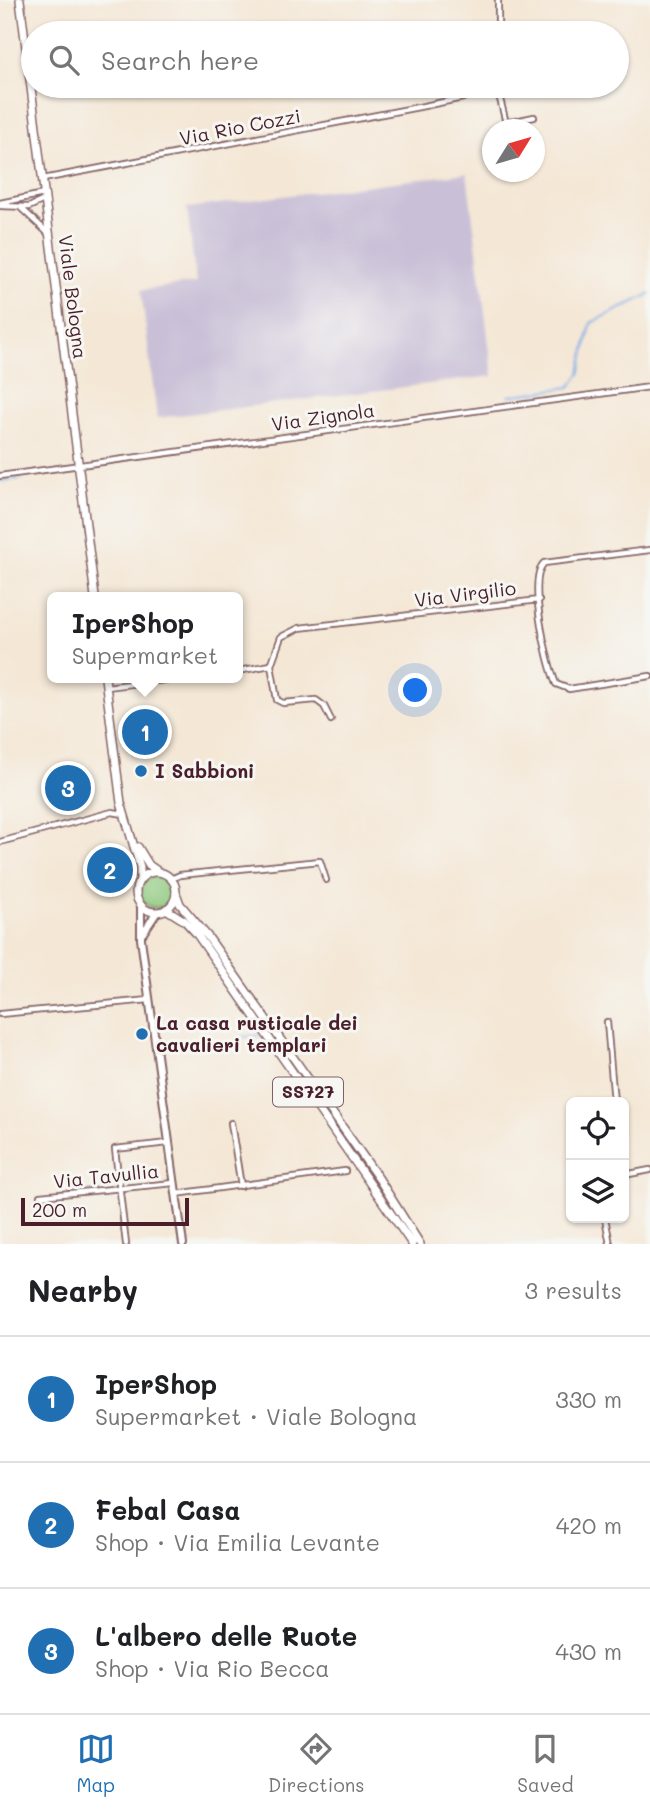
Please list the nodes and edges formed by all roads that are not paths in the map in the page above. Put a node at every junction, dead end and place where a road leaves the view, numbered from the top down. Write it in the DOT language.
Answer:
graph roads {
  1 [pos="20,0"];
  2 [pos="498,0"];
  3 [pos="23,21"];
  4 [pos="499,21"];
  5 [pos="33,98"];
  6 [pos="463,98"];
  7 [pos="500,98"];
  8 [pos="534,117"];
  9 [pos="43,179"];
  10 [pos="44,197"];
  11 [pos="0,204"];
  12 [pos="20,208"];
  13 [pos="49,233"];
  14 [pos="650,387"];
  15 [pos="78,464"];
  16 [pos="0,475"];
  17 [pos="650,550"];
  18 [pos="94,592"];
  19 [pos="539,600"];
  20 [pos="271,665"];
  21 [pos="243,670"];
  22 [pos="650,676"];
  23 [pos="106,683"];
  24 [pos="139,683"];
  25 [pos="106,687"];
  26 [pos="331,720"];
  27 [pos="125,817"];
  28 [pos="0,842"];
  29 [pos="160,873"];
  30 [pos="171,879"];
  31 [pos="140,880"];
  32 [pos="326,880"];
  33 [pos="176,893"];
  34 [pos="141,905"];
  35 [pos="166,909"];
  36 [pos="157,912"];
  37 [pos="141,939"];
  38 [pos="149,1000"];
  39 [pos="0,1014"];
  40 [pos="607,1021"];
  41 [pos="614,1097"];
  42 [pos="231,1123"];
  43 [pos="169,1143"];
  44 [pos="650,1170"];
  45 [pos="345,1171"];
  46 [pos="629,1174"];
  47 [pos="174,1183"];
  48 [pos="241,1186"];
  49 [pos="119,1189"];
  50 [pos="176,1194"];
  51 [pos="40,1196"];
  52 [pos="606,1223"];
  53 [pos="127,1244"];
  54 [pos="183,1244"];
  55 [pos="412,1244"];
  56 [pos="420,1244"];
  57 [pos="610,1244"];
  1 -- 3 [label="main road, Viale Bologna"];
  2 -- 4 [label="street"];
  5 -- 9 [label="main road, Viale Bologna"];
  6 -- 9 [label="street, Via Rio Cozzi"];
  7 -- 8 [label="street"];
  9 -- 10 [label="main road, Viale Bologna"];
  10 -- 11 [label="street"];
  10 -- 12 [label="street"];
  10 -- 13 [label="main road, Viale Bologna"];
  11 -- 12 [label="street"];
  12 -- 13 [label="street"];
  13 -- 15 [label="main road, Viale Bologna"];
  14 -- 15 [label="street, Via Zignola"];
  15 -- 16 [label="street, Via Zignola"];
  15 -- 18 [label="main road, Viale Bologna"];
  17 -- 19 [label="street, Via Virgilio"];
  19 -- 20 [label="street, Via Virgilio"];
  19 -- 22 [label="street"];
  20 -- 21 [label="street"];
  20 -- 26 [label="street"];
  23 -- 25 [label="main road"];
  24 -- 25 [label="street"];
  25 -- 27 [label="main road"];
  27 -- 28 [label="street"];
  27 -- 29 [label="main road"];
  27 -- 31 [label="main road"];
  29 -- 30 [label="main road"];
  29 -- 31 [label="main road"];
  30 -- 32 [label="street"];
  30 -- 33 [label="main road"];
  31 -- 34 [label="main road"];
  33 -- 35 [label="main road"];
  33 -- 56 [label="main road, SS727"];
  34 -- 36 [label="main road"];
  34 -- 37 [label="main road"];
  35 -- 36 [label="main road"];
  35 -- 55 [label="main road, SS727"];
  36 -- 37 [label="main road"];
  37 -- 38 [label="main road"];
  38 -- 39 [label="street"];
  38 -- 43 [label="main road"];
  40 -- 41 [label="street"];
  42 -- 48 [label="street"];
  43 -- 47 [label="main road"];
  43 -- 49 [label="street"];
  44 -- 46 [label="street"];
  45 -- 48 [label="street"];
  47 -- 49 [label="street, Via Tavullia"];
  47 -- 50 [label="main road"];
  48 -- 50 [label="street"];
  49 -- 51 [label="street, Via Tavullia"];
  49 -- 53 [label="street"];
  50 -- 54 [label="main road"];
  52 -- 57 [label="street"];
}
